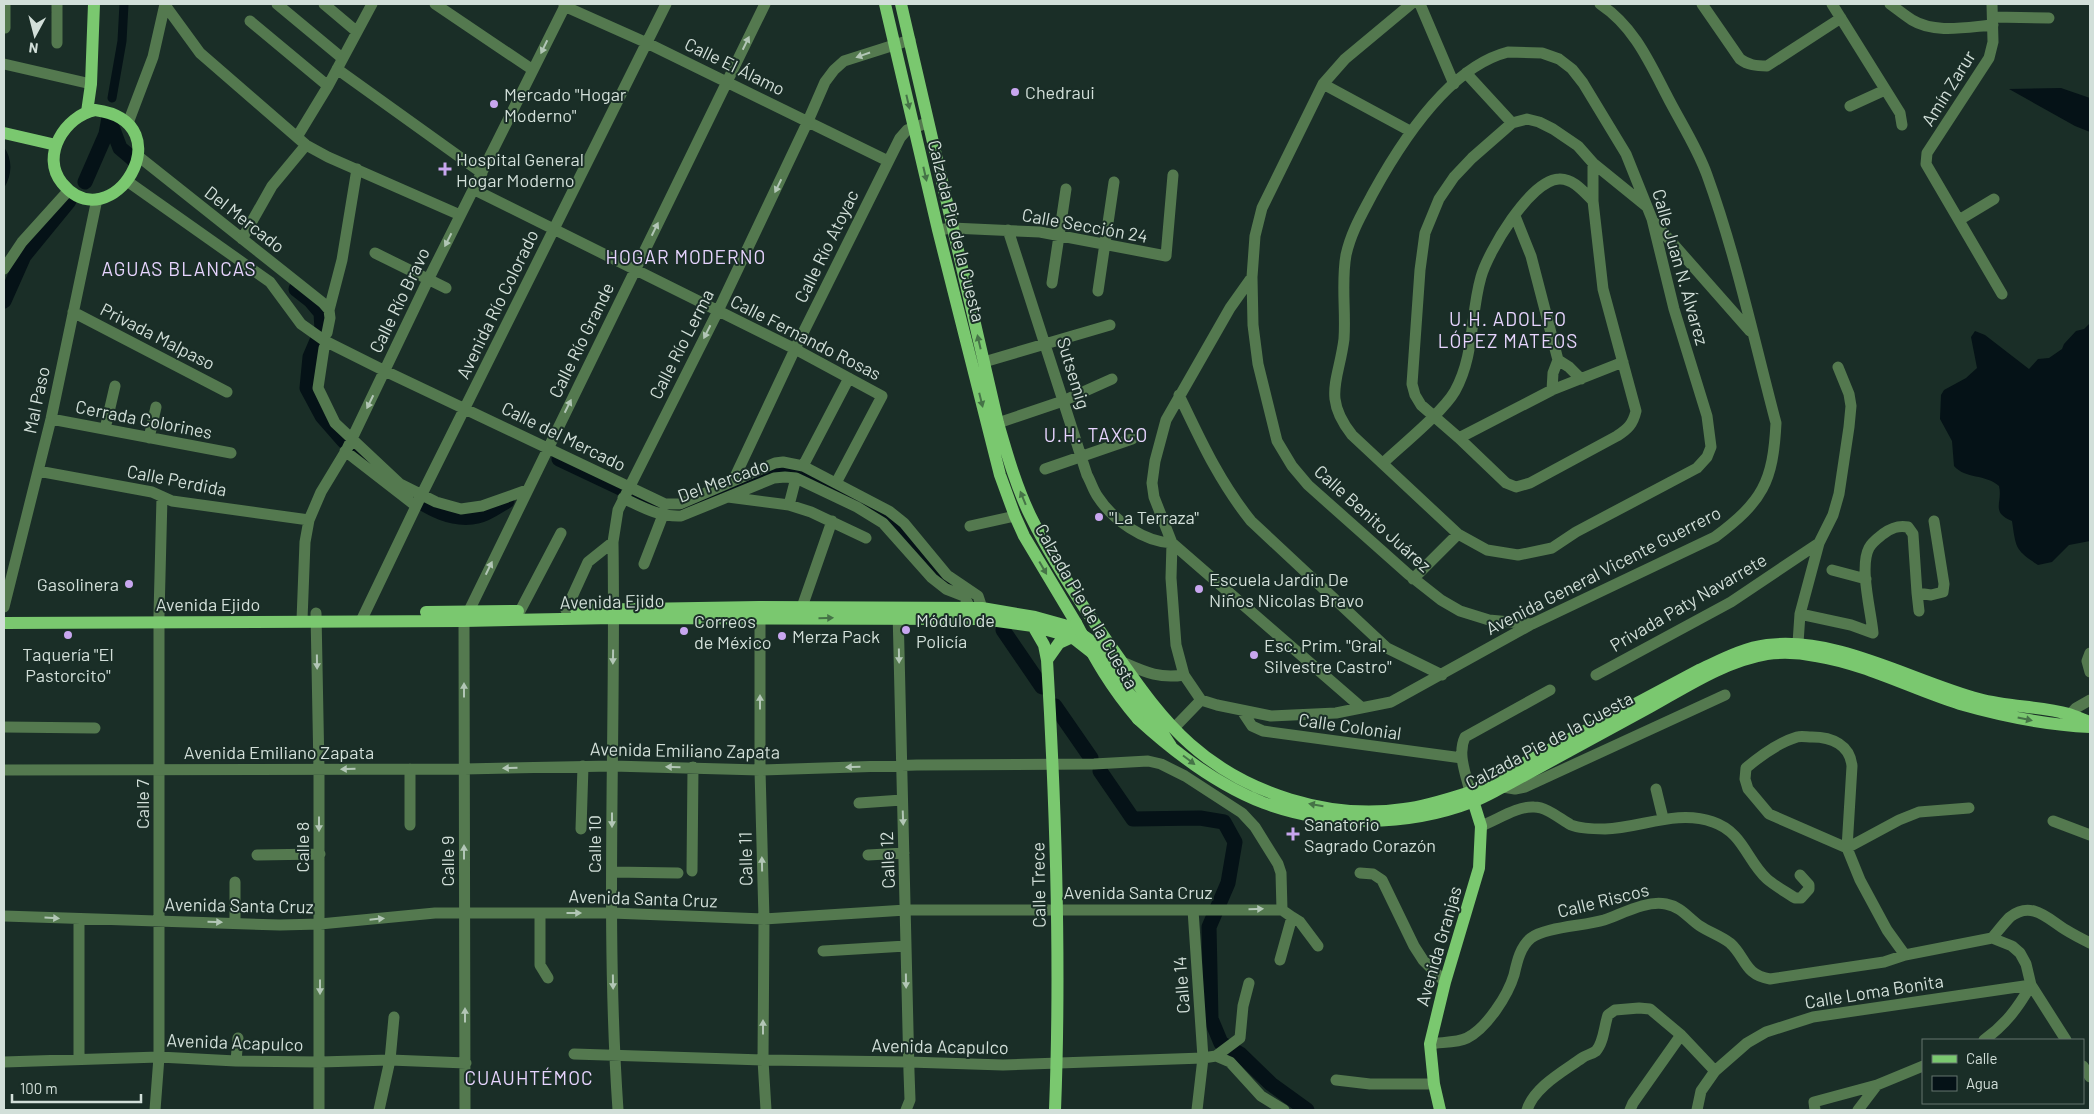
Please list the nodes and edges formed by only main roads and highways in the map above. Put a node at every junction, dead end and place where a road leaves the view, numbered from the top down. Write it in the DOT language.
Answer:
graph roads {
  1 [pos="94,4"];
  2 [pos="884,4"];
  3 [pos="900,4"];
  4 [pos="87,112"];
  5 [pos="4,133"];
  6 [pos="56,145"];
  7 [pos="978,612"];
  8 [pos="1086,612"];
  9 [pos="614,613"];
  10 [pos="4,615"];
  11 [pos="466,616"];
  12 [pos="160,618"];
  13 [pos="1075,621"];
  14 [pos="4,622"];
  15 [pos="1033,626"];
  16 [pos="1072,637"];
  17 [pos="1047,660"];
  18 [pos="2090,722"];
  19 [pos="2090,727"];
  20 [pos="1174,728"];
  21 [pos="1170,746"];
  22 [pos="1471,797"];
  23 [pos="1055,1110"];
  24 [pos="1440,1110"];
  1 -- 4 [label="main road"];
  2 -- 13 [label="main road, Calzada Pie de la Cuesta, one-way"];
  8 -- 3 [label="main road, Calzada Pie de la Cuesta, one-way"];
  4 -- 6 [label="main road"];
  4 -- 6 [label="main road"];
  5 -- 6 [label="main road"];
  7 -- 9 [label="main road, Avenida Ejido"];
  7 -- 15 [label="main road, Avenida Ejido"];
  7 -- 20 [label="main road, Avenida Ejido"];
  8 -- 13 [label="main road"];
  8 -- 20 [label="main road, Calzada Pie de la Cuesta"];
  9 -- 11 [label="main road, Avenida Ejido"];
  9 -- 11 [label="main road, Avenida Ejido"];
  10 -- 12 [label="main road, Avenida Ejido"];
  11 -- 12 [label="main road, Avenida Ejido"];
  12 -- 14 [label="main road, Avenida Ejido"];
  13 -- 21 [label="main road, Calzada Pie de la Cuesta, bridge"];
  15 -- 16 [label="main road, Avenida Ejido"];
  15 -- 17 [label="main road, Calle Trece"];
  16 -- 17 [label="main road"];
  16 -- 21 [label="main road, Avenida Ejido"];
  17 -- 23 [label="main road, Calle Trece"];
  18 -- 22 [label="main road, Calzada Pie de la Cuesta"];
  22 -- 19 [label="main road, Calzada Pie de la Cuesta, one-way"];
  22 -- 20 [label="main road, Calzada Pie de la Cuesta, one-way"];
  21 -- 22 [label="main road, Calzada Pie de la Cuesta, one-way"];
  22 -- 24 [label="main road, Avenida Granjas"];
}
